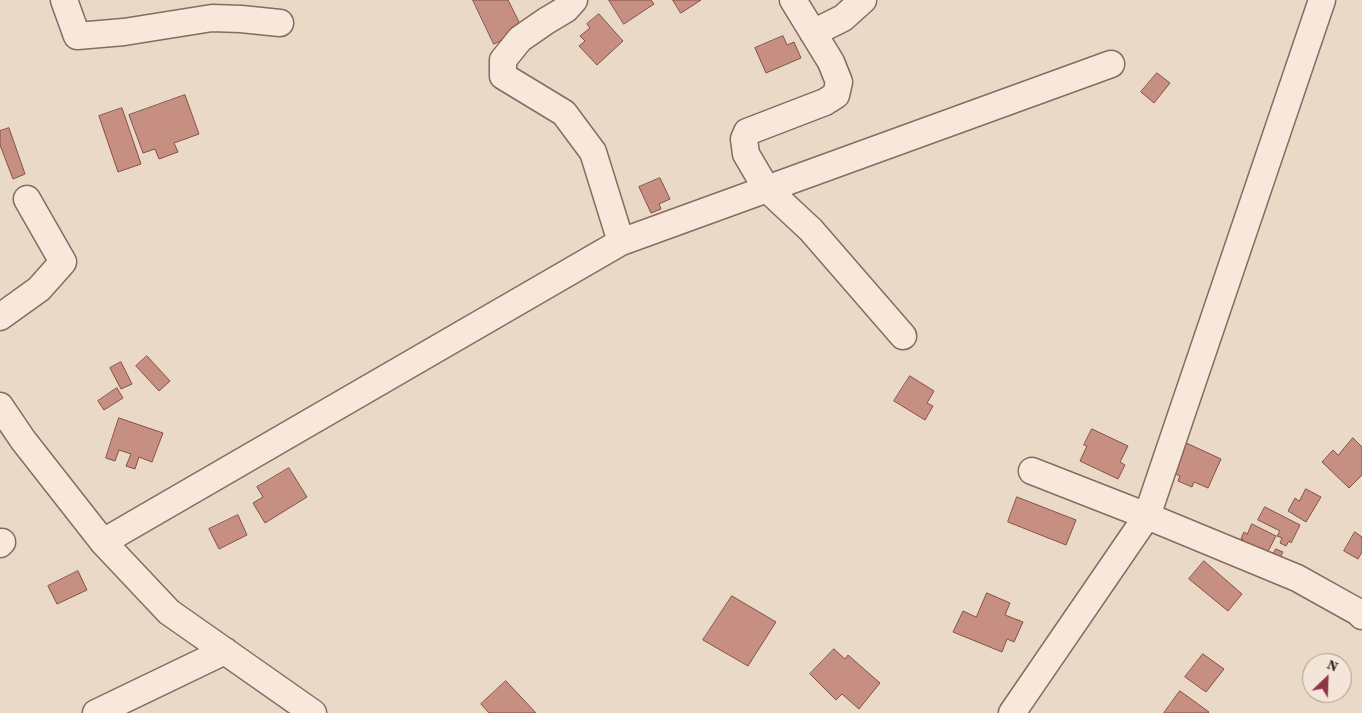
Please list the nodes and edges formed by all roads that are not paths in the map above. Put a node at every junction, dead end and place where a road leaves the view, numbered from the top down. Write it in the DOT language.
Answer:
graph roads {
  1 [pos="64,0"];
  2 [pos="574,0"];
  3 [pos="793,0"];
  4 [pos="863,0"];
  5 [pos="1322,0"];
  6 [pos="280,23"];
  7 [pos="813,32"];
  8 [pos="1111,64"];
  9 [pos="766,188"];
  10 [pos="27,199"];
  11 [pos="621,242"];
  12 [pos="0,317"];
  13 [pos="902,336"];
  14 [pos="0,406"];
  15 [pos="1032,472"];
  16 [pos="1147,516"];
  17 [pos="103,542"];
  18 [pos="1361,611"];
  19 [pos="225,651"];
  20 [pos="96,713"];
  21 [pos="313,713"];
  22 [pos="1012,713"];
  1 -- 6 [label="street"];
  2 -- 11 [label="street"];
  3 -- 7 [label="street"];
  4 -- 7 [label="street"];
  5 -- 16 [label="street"];
  7 -- 9 [label="street"];
  8 -- 9 [label="street"];
  9 -- 11 [label="street"];
  9 -- 13 [label="street"];
  10 -- 12 [label="street"];
  11 -- 17 [label="street"];
  14 -- 17 [label="street"];
  15 -- 16 [label="street"];
  16 -- 18 [label="street"];
  16 -- 22 [label="street"];
  17 -- 19 [label="street"];
  19 -- 20 [label="street"];
  19 -- 21 [label="street"];
}
